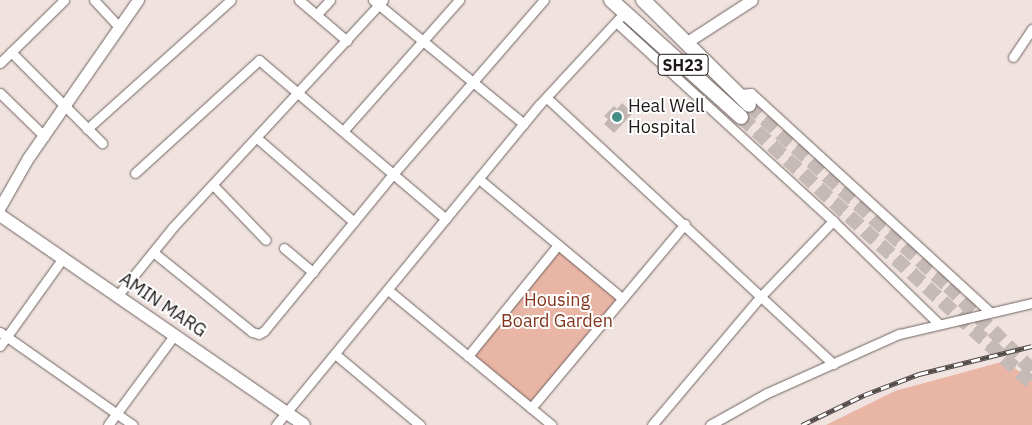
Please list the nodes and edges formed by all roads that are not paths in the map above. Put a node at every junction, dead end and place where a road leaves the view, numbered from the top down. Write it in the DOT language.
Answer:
graph roads {
  1 [pos="64,0"];
  2 [pos="94,0"];
  3 [pos="138,0"];
  4 [pos="231,0"];
  5 [pos="300,0"];
  6 [pos="330,0"];
  7 [pos="459,0"];
  8 [pos="544,0"];
  9 [pos="611,0"];
  10 [pos="643,0"];
  11 [pos="752,0"];
  12 [pos="379,2"];
  13 [pos="317,14"];
  14 [pos="620,17"];
  15 [pos="119,27"];
  16 [pos="1032,29"];
  17 [pos="347,41"];
  18 [pos="423,41"];
  19 [pos="687,42"];
  20 [pos="11,52"];
  21 [pos="1013,57"];
  22 [pos="0,63"];
  23 [pos="474,81"];
  24 [pos="0,93"];
  25 [pos="299,93"];
  26 [pos="738,94"];
  27 [pos="546,98"];
  28 [pos="749,105"];
  29 [pos="65,106"];
  30 [pos="741,117"];
  31 [pos="524,124"];
  32 [pos="87,129"];
  33 [pos="344,130"];
  34 [pos="44,136"];
  35 [pos="257,138"];
  36 [pos="102,143"];
  37 [pos="135,173"];
  38 [pos="394,173"];
  39 [pos="479,179"];
  40 [pos="213,185"];
  41 [pos="0,207"];
  42 [pos="0,215"];
  43 [pos="446,219"];
  44 [pos="833,221"];
  45 [pos="354,222"];
  46 [pos="685,224"];
  47 [pos="266,240"];
  48 [pos="558,245"];
  49 [pos="284,248"];
  50 [pos="152,252"];
  51 [pos="63,258"];
  52 [pos="313,272"];
  53 [pos="388,290"];
  54 [pos="118,295"];
  55 [pos="762,295"];
  56 [pos="622,298"];
  57 [pos="1032,303"];
  58 [pos="989,311"];
  59 [pos="938,323"];
  60 [pos="3,334"];
  61 [pos="175,334"];
  62 [pos="0,346"];
  63 [pos="335,354"];
  64 [pos="468,356"];
  65 [pos="833,364"];
  66 [pos="531,408"];
  67 [pos="288,411"];
  68 [pos="116,414"];
  69 [pos="108,425"];
  70 [pos="133,425"];
  71 [pos="276,425"];
  72 [pos="304,425"];
  73 [pos="420,425"];
  74 [pos="552,425"];
  75 [pos="652,425"];
  76 [pos="710,425"];
  1 -- 20 [label="street"];
  2 -- 15 [label="street"];
  3 -- 15 [label="street"];
  4 -- 32 [label="street"];
  5 -- 13 [label="street"];
  6 -- 13 [label="street"];
  7 -- 18 [label="street"];
  8 -- 23 [label="street"];
  9 -- 14 [label="main road, SH23"];
  10 -- 19 [label="main road, SH23"];
  11 -- 19 [label="street"];
  12 -- 17 [label="street"];
  12 -- 18 [label="street"];
  13 -- 17 [label="street"];
  14 -- 27 [label="street"];
  14 -- 30 [label="main road, SH23"];
  14 -- 44 [label="street"];
  15 -- 29 [label="street"];
  16 -- 21 [label="street"];
  17 -- 25 [label="street"];
  18 -- 23 [label="street"];
  18 -- 33 [label="street"];
  19 -- 26 [label="main road, SH23"];
  20 -- 22 [label="street"];
  20 -- 29 [label="street"];
  23 -- 31 [label="street"];
  23 -- 38 [label="street"];
  24 -- 34 [label="street"];
  25 -- 33 [label="street"];
  25 -- 35 [label="street"];
  25 -- 37 [label="street"];
  26 -- 28 [label="main road, SH23"];
  26 -- 58 [label="street"];
  27 -- 31 [label="street"];
  27 -- 46 [label="street"];
  29 -- 32 [label="street"];
  29 -- 34 [label="street"];
  31 -- 39 [label="street"];
  32 -- 36 [label="street"];
  33 -- 38 [label="street"];
  34 -- 41 [label="street"];
  35 -- 40 [label="street"];
  35 -- 45 [label="street"];
  38 -- 43 [label="street"];
  38 -- 45 [label="street"];
  39 -- 43 [label="street"];
  39 -- 48 [label="street"];
  40 -- 47 [label="street"];
  40 -- 50 [label="street"];
  42 -- 51 [label="main road, AMIN MARG"];
  43 -- 53 [label="street"];
  44 -- 55 [label="street"];
  44 -- 59 [label="street"];
  45 -- 52 [label="street"];
  46 -- 55 [label="street"];
  46 -- 56 [label="street"];
  48 -- 56 [label="street"];
  48 -- 64 [label="street"];
  49 -- 52 [label="street"];
  50 -- 52 [label="street"];
  50 -- 54 [label="street"];
  51 -- 54 [label="main road, AMIN MARG"];
  51 -- 60 [label="street"];
  53 -- 63 [label="street"];
  53 -- 64 [label="street"];
  54 -- 61 [label="main road, AMIN MARG"];
  55 -- 65 [label="street"];
  55 -- 75 [label="street"];
  56 -- 66 [label="street"];
  57 -- 58 [label="street"];
  58 -- 59 [label="street"];
  59 -- 65 [label="street"];
  60 -- 62 [label="street"];
  60 -- 68 [label="street"];
  61 -- 67 [label="main road, AMIN MARG"];
  61 -- 68 [label="street"];
  63 -- 67 [label="street"];
  63 -- 73 [label="street"];
  64 -- 66 [label="street"];
  65 -- 76 [label="street"];
  66 -- 74 [label="street"];
  67 -- 71 [label="street"];
  67 -- 72 [label="main road, AMIN MARG"];
  68 -- 69 [label="street"];
  68 -- 70 [label="street"];
}
